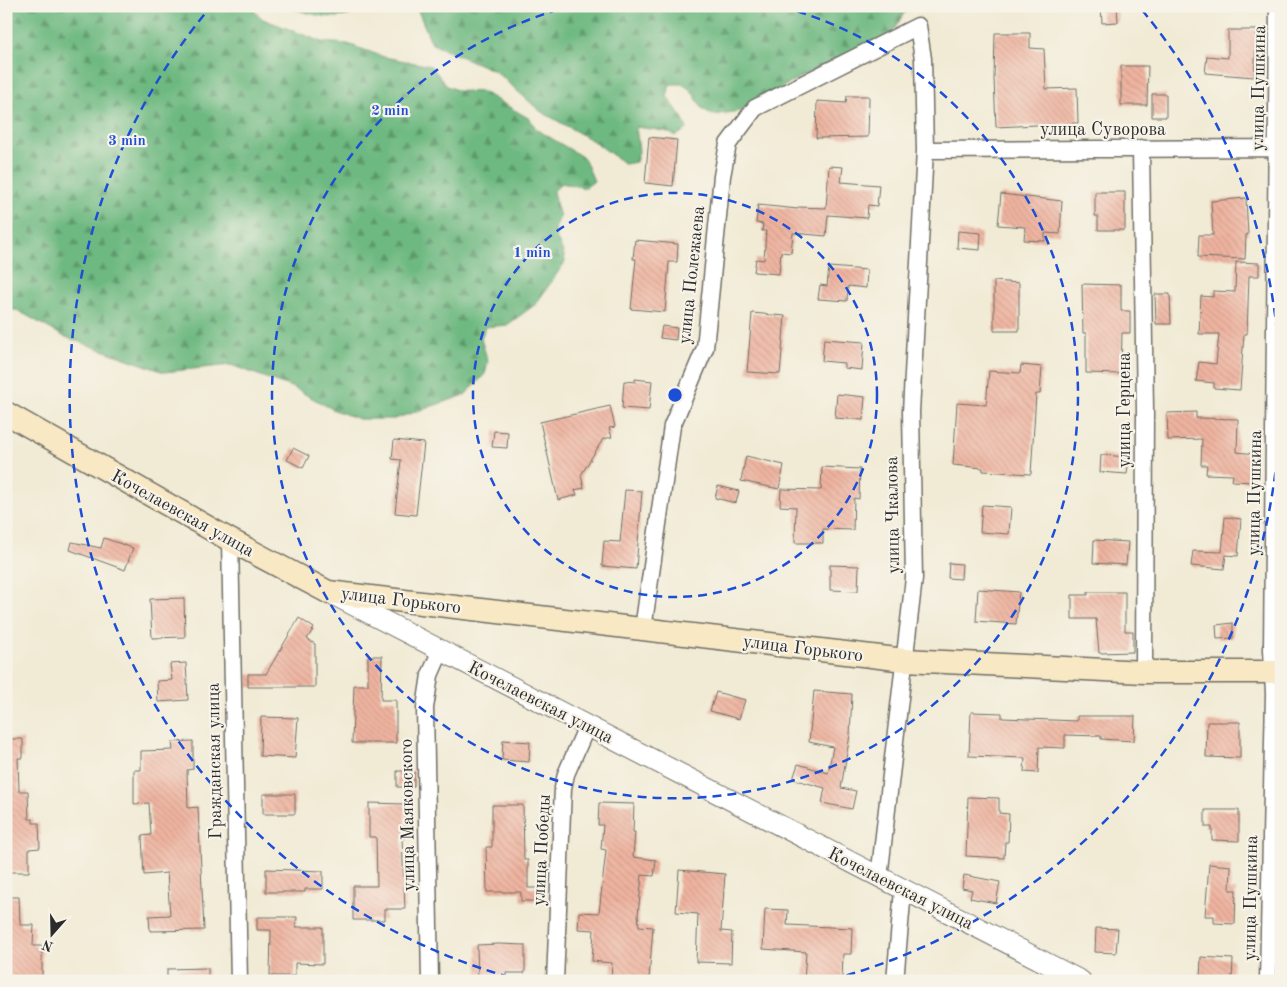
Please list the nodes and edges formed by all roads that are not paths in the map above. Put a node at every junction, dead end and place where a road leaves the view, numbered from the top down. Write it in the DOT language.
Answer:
graph roads {
  1 [pos="1278,6"];
  2 [pos="918,26"];
  3 [pos="1140,148"];
  4 [pos="1279,149"];
  5 [pos="925,150"];
  6 [pos="6,413"];
  7 [pos="230,540"];
  8 [pos="328,592"];
  9 [pos="643,629"];
  10 [pos="441,650"];
  11 [pos="905,660"];
  12 [pos="1144,672"];
  13 [pos="1277,672"];
  14 [pos="587,726"];
  15 [pos="879,878"];
  16 [pos="903,890"];
  17 [pos="1051,974"];
  18 [pos="239,981"];
  19 [pos="430,981"];
  20 [pos="555,981"];
  21 [pos="895,981"];
  22 [pos="1081,981"];
  23 [pos="1268,981"];
  1 -- 4 [label="street, улица Пушкина"];
  2 -- 5 [label="street, улица Чкалова"];
  2 -- 9 [label="street, улица Полежаева"];
  3 -- 4 [label="street, улица Суворова"];
  3 -- 5 [label="street, улица Суворова"];
  3 -- 12 [label="street, улица Герцена"];
  4 -- 13 [label="street, улица Пушкина"];
  5 -- 11 [label="street, улица Чкалова"];
  6 -- 7 [label="main road, Кочелаевская улица"];
  7 -- 8 [label="main road, Кочелаевская улица"];
  7 -- 18 [label="street, Гражданская улица"];
  8 -- 9 [label="main road, улица Горького"];
  8 -- 10 [label="street, Кочелаевская улица"];
  9 -- 11 [label="main road, улица Горького"];
  10 -- 14 [label="street, Кочелаевская улица"];
  10 -- 19 [label="street, улица Маяковского"];
  11 -- 12 [label="main road, улица Горького"];
  11 -- 15 [label="street, улица Чкалова"];
  12 -- 13 [label="main road, улица Горького"];
  13 -- 23 [label="street, улица Пушкина"];
  14 -- 15 [label="street, Кочелаевская улица"];
  14 -- 20 [label="street, улица Победы"];
  15 -- 16 [label="street, Кочелаевская улица"];
  16 -- 17 [label="street, Кочелаевская улица"];
  16 -- 21 [label="street"];
  17 -- 22 [label="street, Кочелаевская улица"];
}
